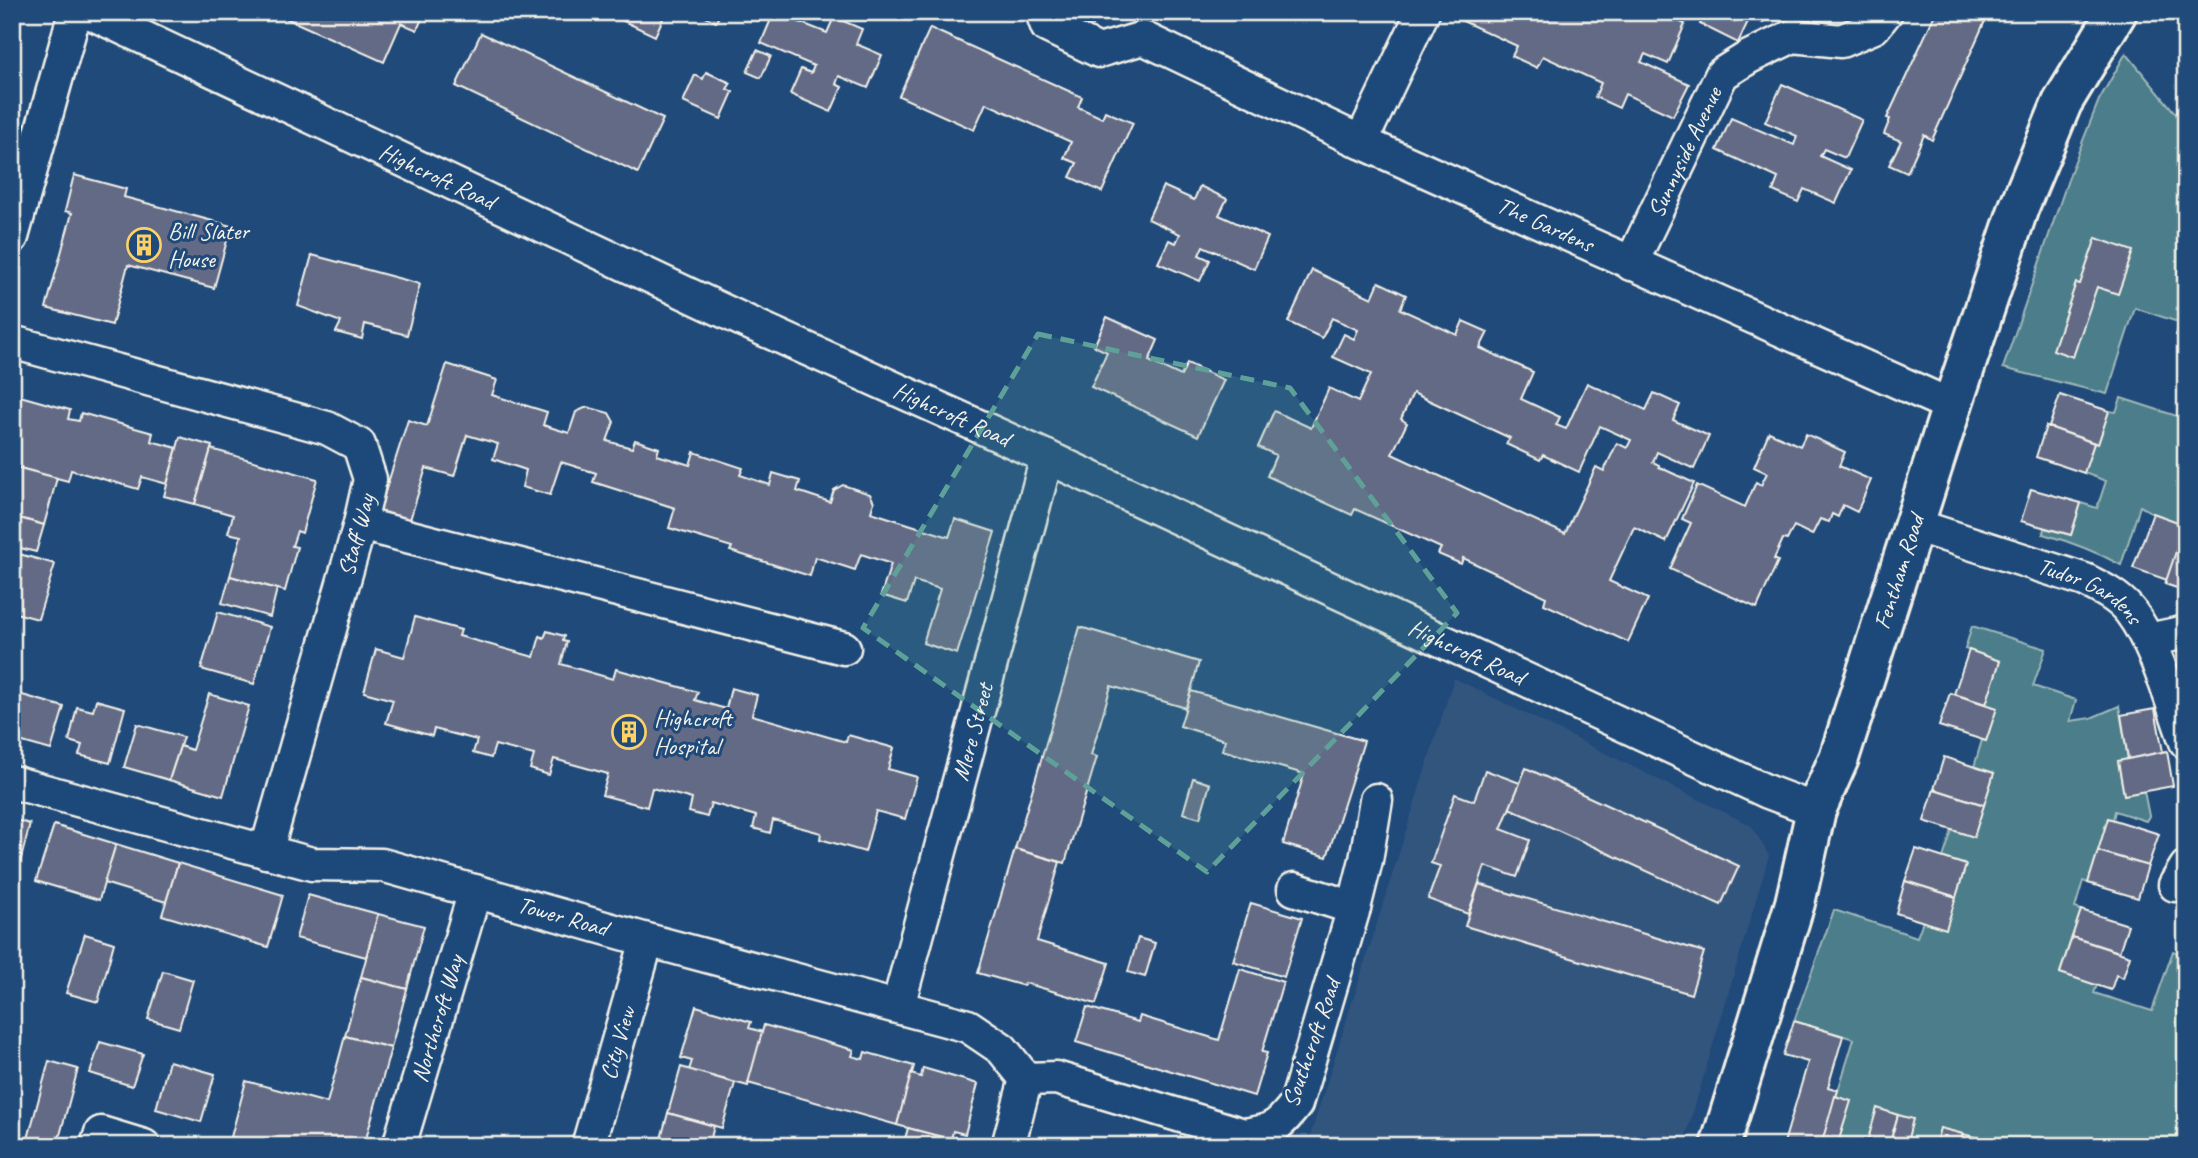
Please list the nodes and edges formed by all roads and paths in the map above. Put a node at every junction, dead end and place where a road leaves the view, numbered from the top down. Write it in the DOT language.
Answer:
graph roads {
  1 [pos="75,12"];
  2 [pos="89,12"];
  3 [pos="1042,12"];
  4 [pos="1423,12"];
  5 [pos="1886,12"];
  6 [pos="2117,12"];
  7 [pos="1792,24"];
  8 [pos="1138,25"];
  9 [pos="1361,142"];
  10 [pos="12,237"];
  11 [pos="1631,264"];
  12 [pos="12,342"];
  13 [pos="1952,406"];
  14 [pos="1047,457"];
  15 [pos="360,524"];
  16 [pos="1914,525"];
  17 [pos="2186,632"];
  18 [pos="2148,640"];
  19 [pos="844,648"];
  20 [pos="2186,742"];
  21 [pos="12,782"];
  22 [pos="1376,800"];
  23 [pos="1816,810"];
  24 [pos="266,852"];
  25 [pos="1294,889"];
  26 [pos="475,891"];
  27 [pos="1354,908"];
  28 [pos="647,940"];
  29 [pos="898,1006"];
  30 [pos="1026,1079"];
  31 [pos="97,1146"];
  32 [pos="144,1146"];
  33 [pos="399,1146"];
  34 [pos="588,1146"];
  35 [pos="1008,1146"];
  36 [pos="1720,1146"];
  1 -- 10 [label="street"];
  2 -- 14 [label="street, Highcroft Road"];
  3 -- 8 [label="street, The Gardens"];
  4 -- 9 [label="street"];
  5 -- 7 [label="street, Sunnyside Avenue"];
  6 -- 13 [label="street, Fentham Road"];
  7 -- 11 [label="street, Sunnyside Avenue"];
  8 -- 9 [label="street, The Gardens"];
  9 -- 11 [label="street, The Gardens"];
  11 -- 13 [label="street, The Gardens"];
  12 -- 15 [label="street, Staff Way"];
  13 -- 16 [label="street, Fentham Road"];
  14 -- 23 [label="street, Highcroft Road"];
  14 -- 29 [label="street, Mere Street"];
  15 -- 19 [label="street"];
  15 -- 24 [label="street, Staff Way"];
  16 -- 18 [label="street, Tudor Gardens"];
  16 -- 23 [label="street, Fentham Road"];
  17 -- 18 [label="street"];
  18 -- 20 [label="street, Tudor Gardens"];
  21 -- 24 [label="street, Tower Road"];
  22 -- 27 [label="street, Southcroft Road"];
  23 -- 36 [label="street, Fentham Road"];
  24 -- 26 [label="street, Tower Road"];
  25 -- 27 [label="street"];
  26 -- 28 [label="street, Tower Road"];
  26 -- 33 [label="street, Northcroft Way"];
  27 -- 30 [label="street, Southcroft Road"];
  28 -- 29 [label="street, Tower Road"];
  28 -- 34 [label="street, City View"];
  29 -- 30 [label="street, Tower Road"];
  30 -- 35 [label="street"];
  31 -- 32 [label="street"];
}
